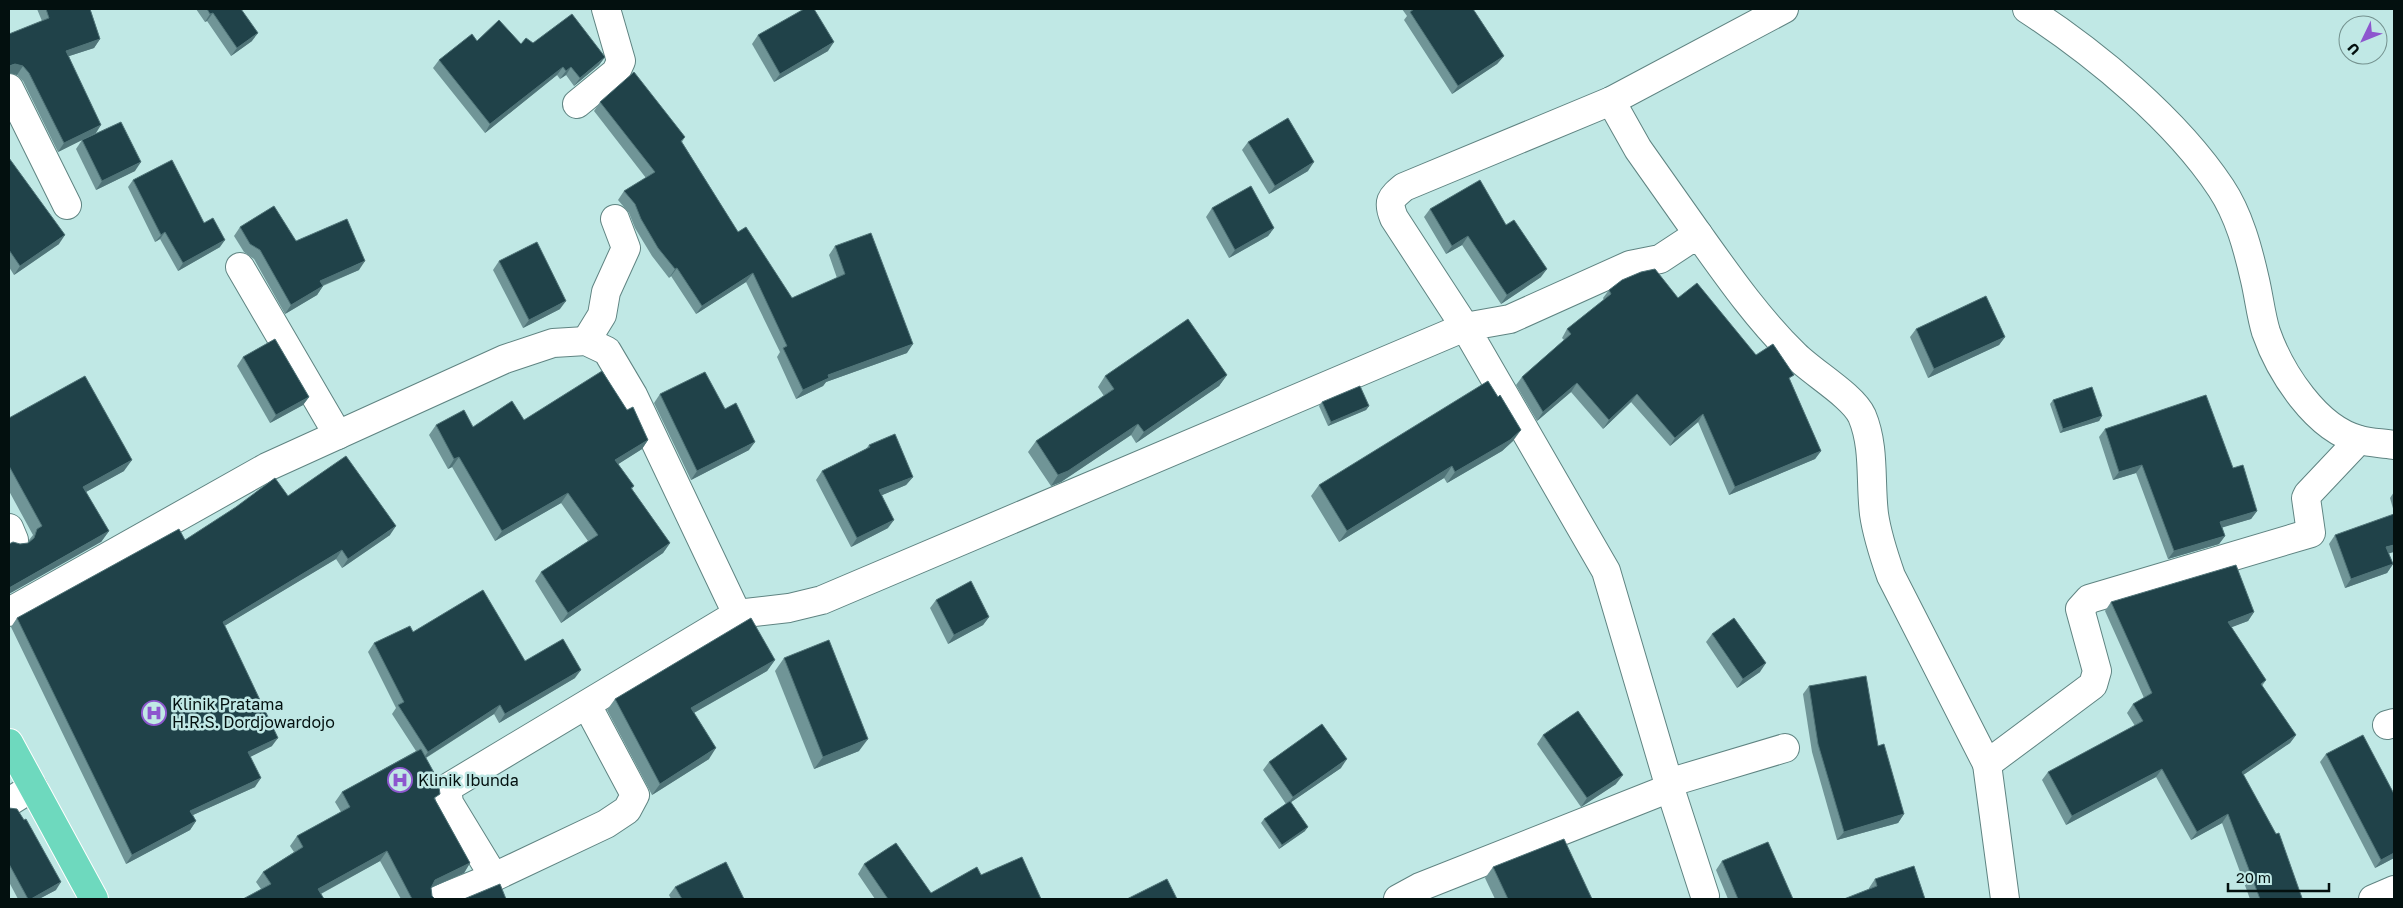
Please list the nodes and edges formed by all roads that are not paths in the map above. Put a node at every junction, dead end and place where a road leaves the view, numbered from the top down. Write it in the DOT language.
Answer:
graph roads {
  1 [pos="606,9"];
  2 [pos="1784,9"];
  3 [pos="2028,9"];
  4 [pos="9,88"];
  5 [pos="1611,100"];
  6 [pos="577,104"];
  7 [pos="66,205"];
  8 [pos="615,219"];
  9 [pos="1698,234"];
  10 [pos="240,267"];
  11 [pos="1465,327"];
  12 [pos="586,342"];
  13 [pos="338,435"];
  14 [pos="2359,440"];
  15 [pos="2394,445"];
  16 [pos="9,612"];
  17 [pos="737,614"];
  18 [pos="587,705"];
  19 [pos="9,743"];
  20 [pos="1785,748"];
  21 [pos="1987,764"];
  22 [pos="1669,785"];
  23 [pos="33,787"];
  24 [pos="9,802"];
  25 [pos="494,877"];
  26 [pos="2394,890"];
  27 [pos="1705,896"];
  28 [pos="94,899"];
  29 [pos="440,899"];
  30 [pos="1398,899"];
  31 [pos="2005,899"];
  32 [pos="2373,899"];
  1 -- 6 [label="street"];
  2 -- 5 [label="street"];
  3 -- 14 [label="street"];
  4 -- 7 [label="street"];
  5 -- 9 [label="street"];
  5 -- 11 [label="street"];
  8 -- 12 [label="street"];
  9 -- 11 [label="street"];
  9 -- 21 [label="street"];
  10 -- 13 [label="street"];
  11 -- 17 [label="street"];
  11 -- 22 [label="street"];
  12 -- 13 [label="street"];
  12 -- 17 [label="street"];
  13 -- 16 [label="street"];
  14 -- 15 [label="street"];
  14 -- 21 [label="street"];
  17 -- 18 [label="street"];
  18 -- 25 [label="street"];
  18 -- 25 [label="street"];
  19 -- 23 [label="main road"];
  20 -- 22 [label="street"];
  21 -- 31 [label="street"];
  22 -- 27 [label="street"];
  22 -- 30 [label="street"];
  23 -- 24 [label="street"];
  23 -- 28 [label="main road"];
  25 -- 29 [label="street"];
  26 -- 32 [label="street"];
}
